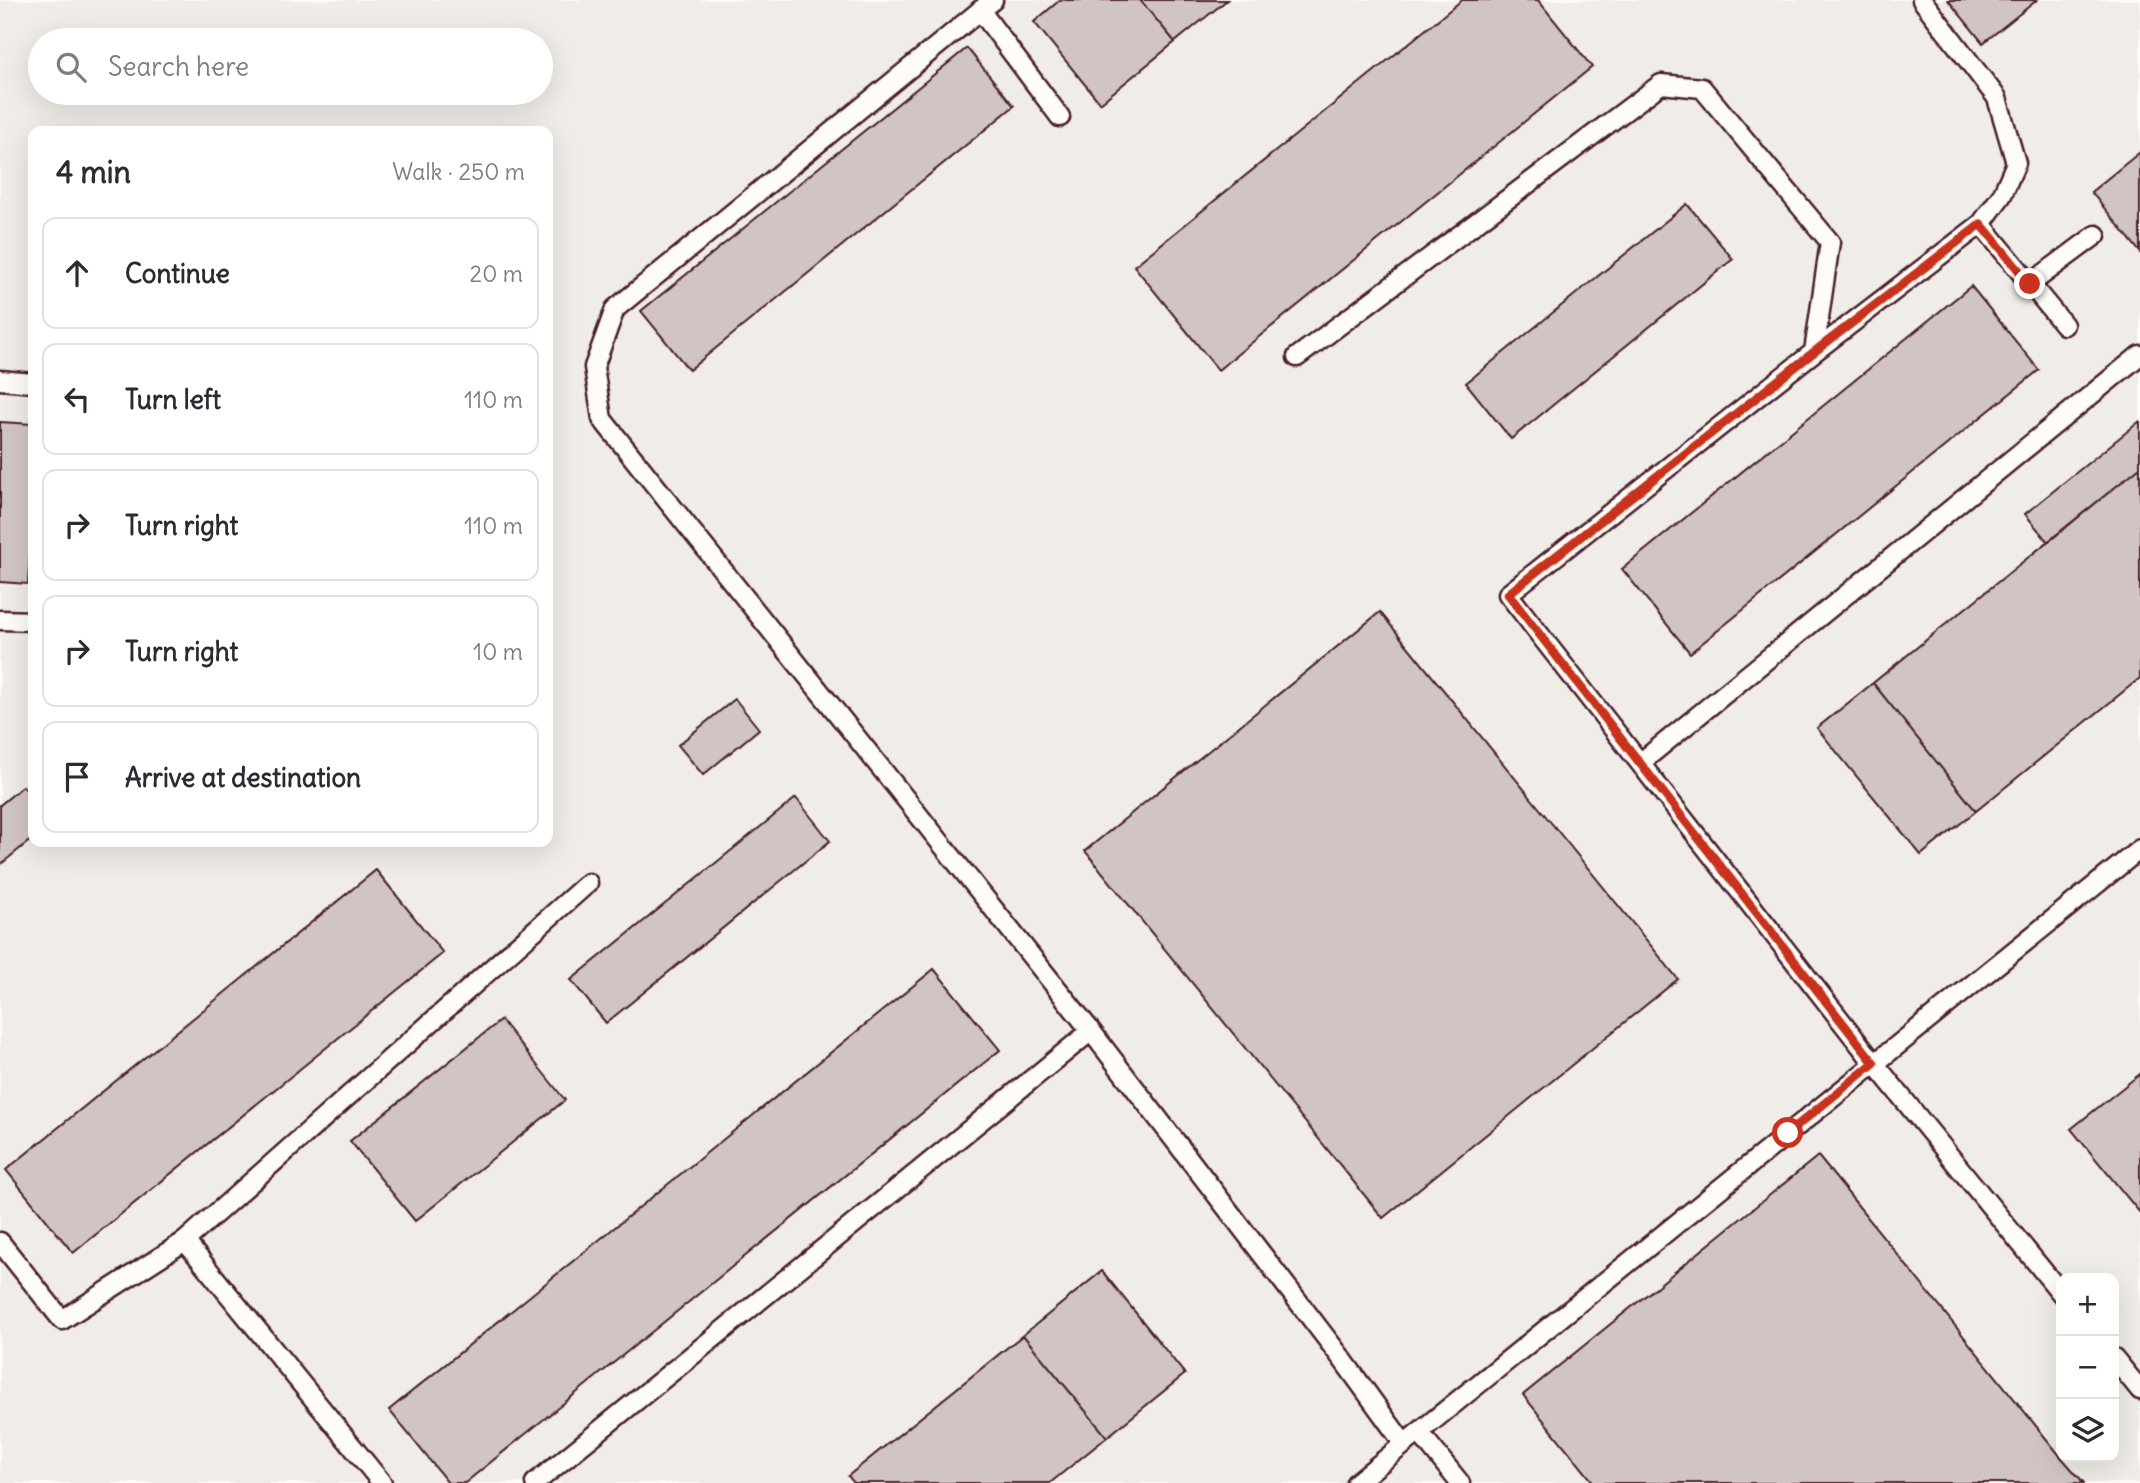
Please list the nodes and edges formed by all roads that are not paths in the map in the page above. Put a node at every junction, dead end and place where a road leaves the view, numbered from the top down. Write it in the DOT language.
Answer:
graph roads {
  1 [pos="1922,0"];
  2 [pos="987,5"];
  3 [pos="1060,117"];
  4 [pos="1981,224"];
  5 [pos="2096,235"];
  6 [pos="2030,284"];
  7 [pos="2064,325"];
  8 [pos="1814,352"];
  9 [pos="2140,355"];
  10 [pos="1297,357"];
  11 [pos="0,380"];
  12 [pos="28,383"];
  13 [pos="0,620"];
  14 [pos="28,621"];
  15 [pos="1640,763"];
  16 [pos="2140,849"];
  17 [pos="588,883"];
  18 [pos="1091,1031"];
  19 [pos="1874,1063"];
  20 [pos="185,1241"];
  21 [pos="0,1242"];
  22 [pos="2056,1287"];
  23 [pos="2119,1363"];
  24 [pos="2140,1390"];
  25 [pos="1419,1432"];
  26 [pos="1404,1444"];
  27 [pos="382,1483"];
  28 [pos="535,1483"];
  29 [pos="1356,1483"];
  30 [pos="1460,1483"];
  1 -- 4 [label="lane"];
  2 -- 3 [label="lane"];
  2 -- 18 [label="lane"];
  4 -- 6 [label="lane"];
  4 -- 8 [label="lane"];
  5 -- 6 [label="lane"];
  6 -- 7 [label="lane"];
  8 -- 10 [label="lane"];
  8 -- 15 [label="lane"];
  9 -- 15 [label="lane"];
  11 -- 12 [label="lane"];
  13 -- 14 [label="lane"];
  15 -- 19 [label="lane"];
  16 -- 19 [label="lane"];
  17 -- 20 [label="lane"];
  18 -- 26 [label="lane"];
  18 -- 28 [label="lane"];
  19 -- 22 [label="lane"];
  19 -- 25 [label="lane"];
  20 -- 21 [label="lane"];
  20 -- 27 [label="lane"];
  23 -- 24 [label="lane"];
  25 -- 26 [label="lane"];
  25 -- 30 [label="lane"];
  26 -- 29 [label="lane"];
}
